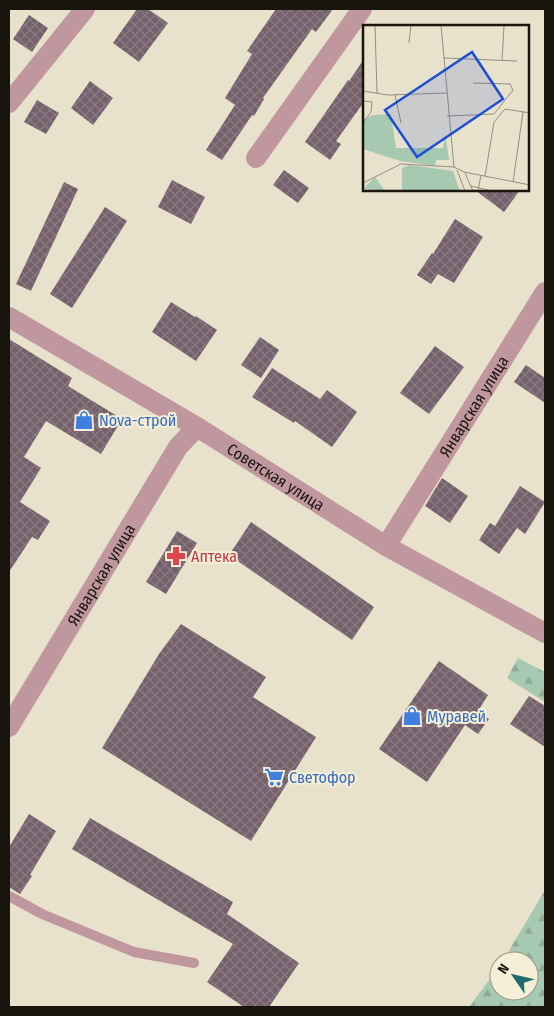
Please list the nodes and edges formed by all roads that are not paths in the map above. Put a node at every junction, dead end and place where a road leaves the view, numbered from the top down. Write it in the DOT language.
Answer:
graph roads {
  1 [pos="85,9"];
  2 [pos="362,9"];
  3 [pos="9,103"];
  4 [pos="256,158"];
  5 [pos="545,292"];
  6 [pos="9,317"];
  7 [pos="197,427"];
  8 [pos="386,546"];
  9 [pos="545,633"];
  10 [pos="9,727"];
  11 [pos="9,896"];
  12 [pos="194,963"];
  1 -- 3 [label="street"];
  2 -- 4 [label="street"];
  5 -- 8 [label="street, Январская улица"];
  6 -- 7 [label="street, Советская улица"];
  7 -- 8 [label="street, Советская улица"];
  7 -- 10 [label="street, Январская улица"];
  8 -- 9 [label="street, Советская улица"];
  11 -- 12 [label="lane"];
}
